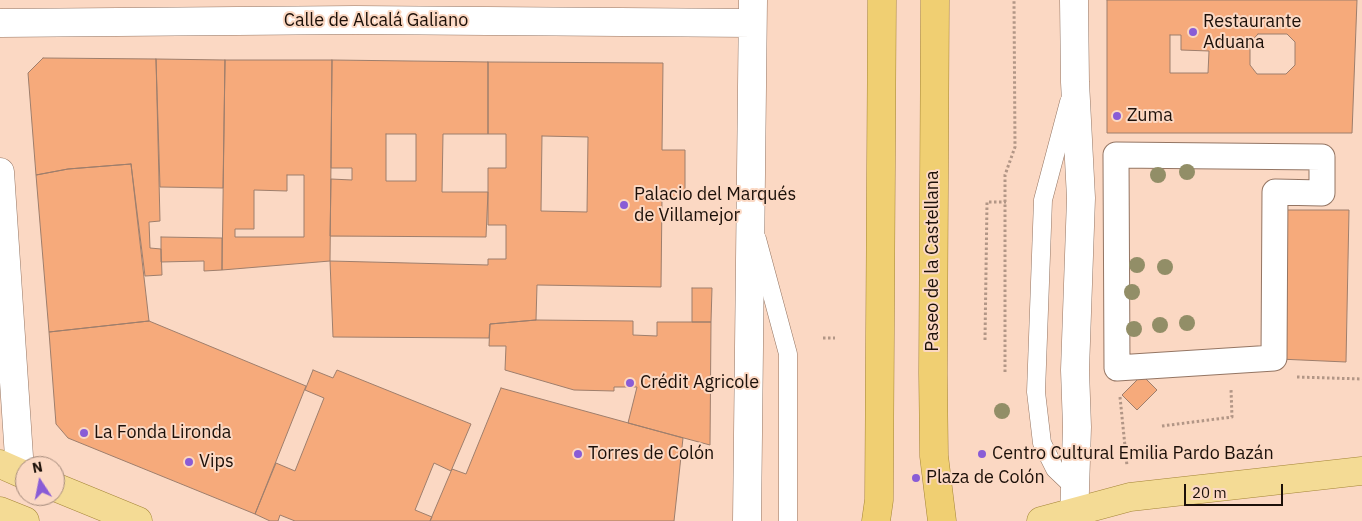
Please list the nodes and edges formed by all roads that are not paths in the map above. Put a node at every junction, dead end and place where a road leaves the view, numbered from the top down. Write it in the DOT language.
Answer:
graph roads {
  1 [pos="882,0"];
  2 [pos="935,0"];
  3 [pos="1074,0"];
  4 [pos="355,10"];
  5 [pos="752,12"];
  6 [pos="0,23"];
  7 [pos="1075,82"];
  8 [pos="0,172"];
  9 [pos="749,207"];
  10 [pos="1117,368"];
  11 [pos="15,470"];
  12 [pos="1362,471"];
  13 [pos="65,491"];
  14 [pos="1075,507"];
  15 [pos="0,511"];
  16 [pos="25,521"];
  17 [pos="138,521"];
  18 [pos="747,521"];
  19 [pos="788,521"];
  20 [pos="876,521"];
  21 [pos="942,521"];
  22 [pos="1041,521"];
  1 -- 20 [label="highway"];
  2 -- 21 [label="highway, Paseo de la Castellana"];
  3 -- 7 [label="street"];
  4 -- 5 [label="street, Calle de Alcalá Galiano"];
  4 -- 6 [label="street, Calle de Alcalá Galiano"];
  5 -- 9 [label="street"];
  7 -- 14 [label="street"];
  7 -- 14 [label="lane"];
  8 -- 11 [label="street"];
  9 -- 18 [label="street"];
  9 -- 19 [label="lane"];
  10 -- 10 [label="street"];
  12 -- 14 [label="main road"];
  13 -- 17 [label="main road"];
  14 -- 22 [label="main road"];
  15 -- 16 [label="main road"];
}
